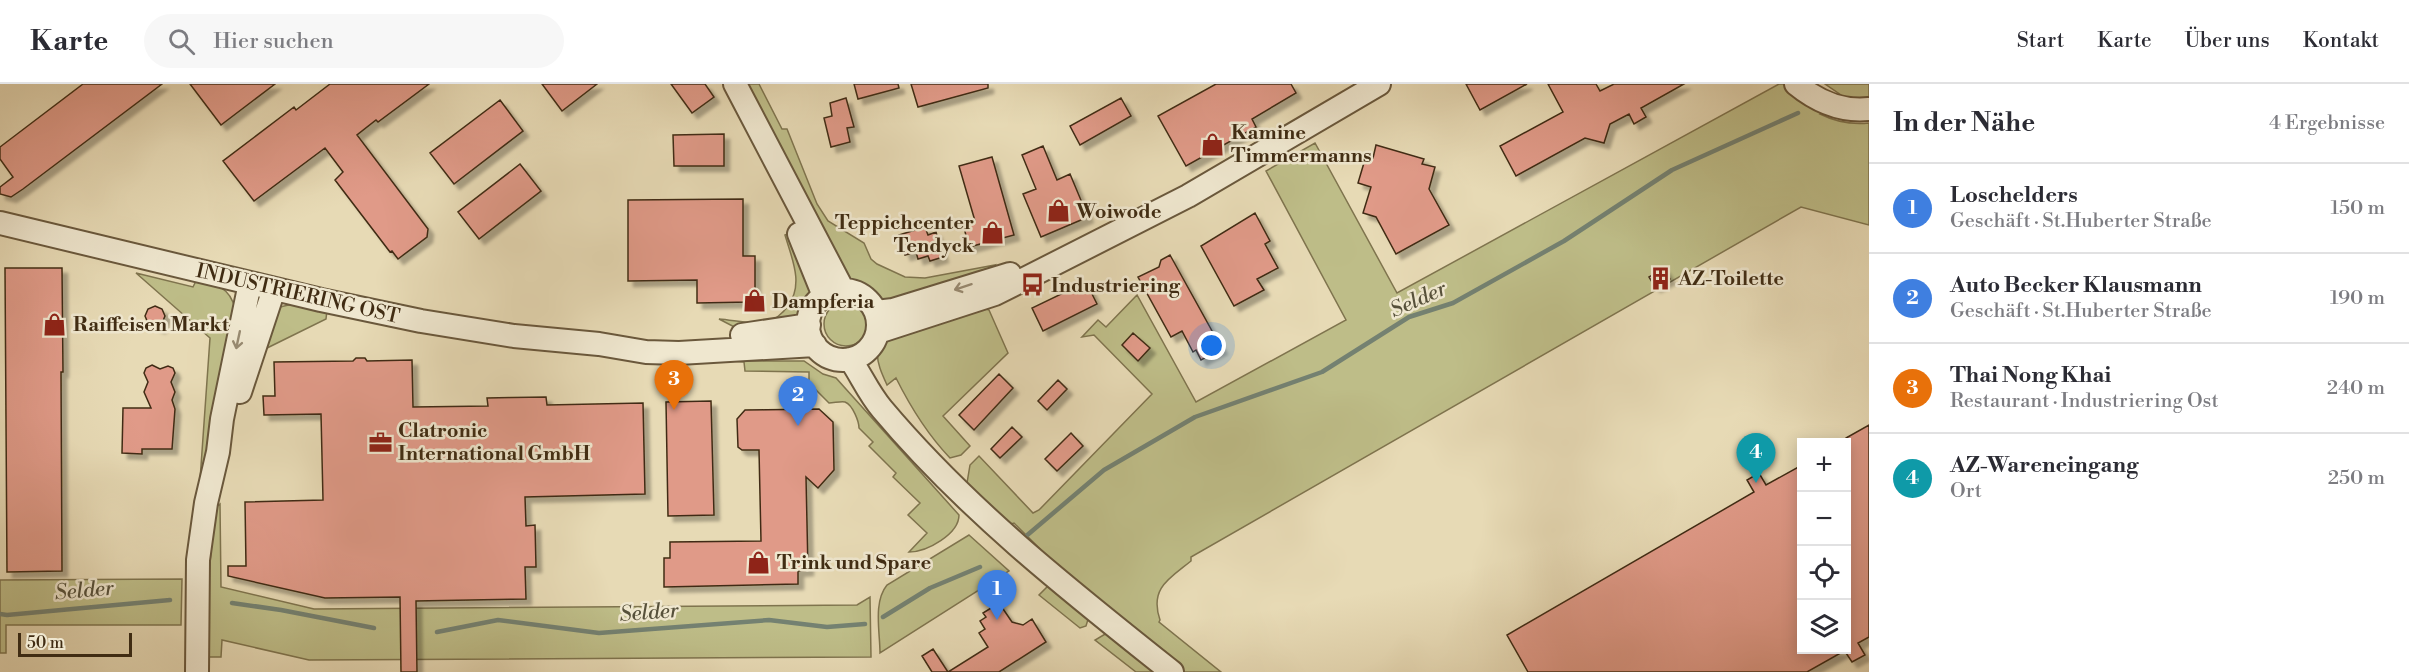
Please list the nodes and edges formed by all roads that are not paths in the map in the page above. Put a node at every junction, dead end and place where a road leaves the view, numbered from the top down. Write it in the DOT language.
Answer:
graph roads {
  1 [pos="735,84"];
  2 [pos="1379,84"];
  3 [pos="1796,84"];
  4 [pos="1869,109"];
  5 [pos="0,223"];
  6 [pos="250,283"];
  7 [pos="274,289"];
  8 [pos="833,293"];
  9 [pos="812,335"];
  10 [pos="868,338"];
  11 [pos="218,452"];
  12 [pos="197,672"];
  13 [pos="1172,672"];
  1 -- 8 [label="street"];
  2 -- 10 [label="street"];
  3 -- 4 [label="street"];
  5 -- 6 [label="street, INDUSTRIERING OST"];
  6 -- 7 [label="street, INDUSTRIERING OST"];
  6 -- 11 [label="street, one-way"];
  7 -- 9 [label="street, INDUSTRIERING OST"];
  7 -- 11 [label="street"];
  8 -- 9 [label="street"];
  8 -- 10 [label="street"];
  9 -- 10 [label="street"];
  10 -- 13 [label="street"];
  11 -- 12 [label="street"];
}
